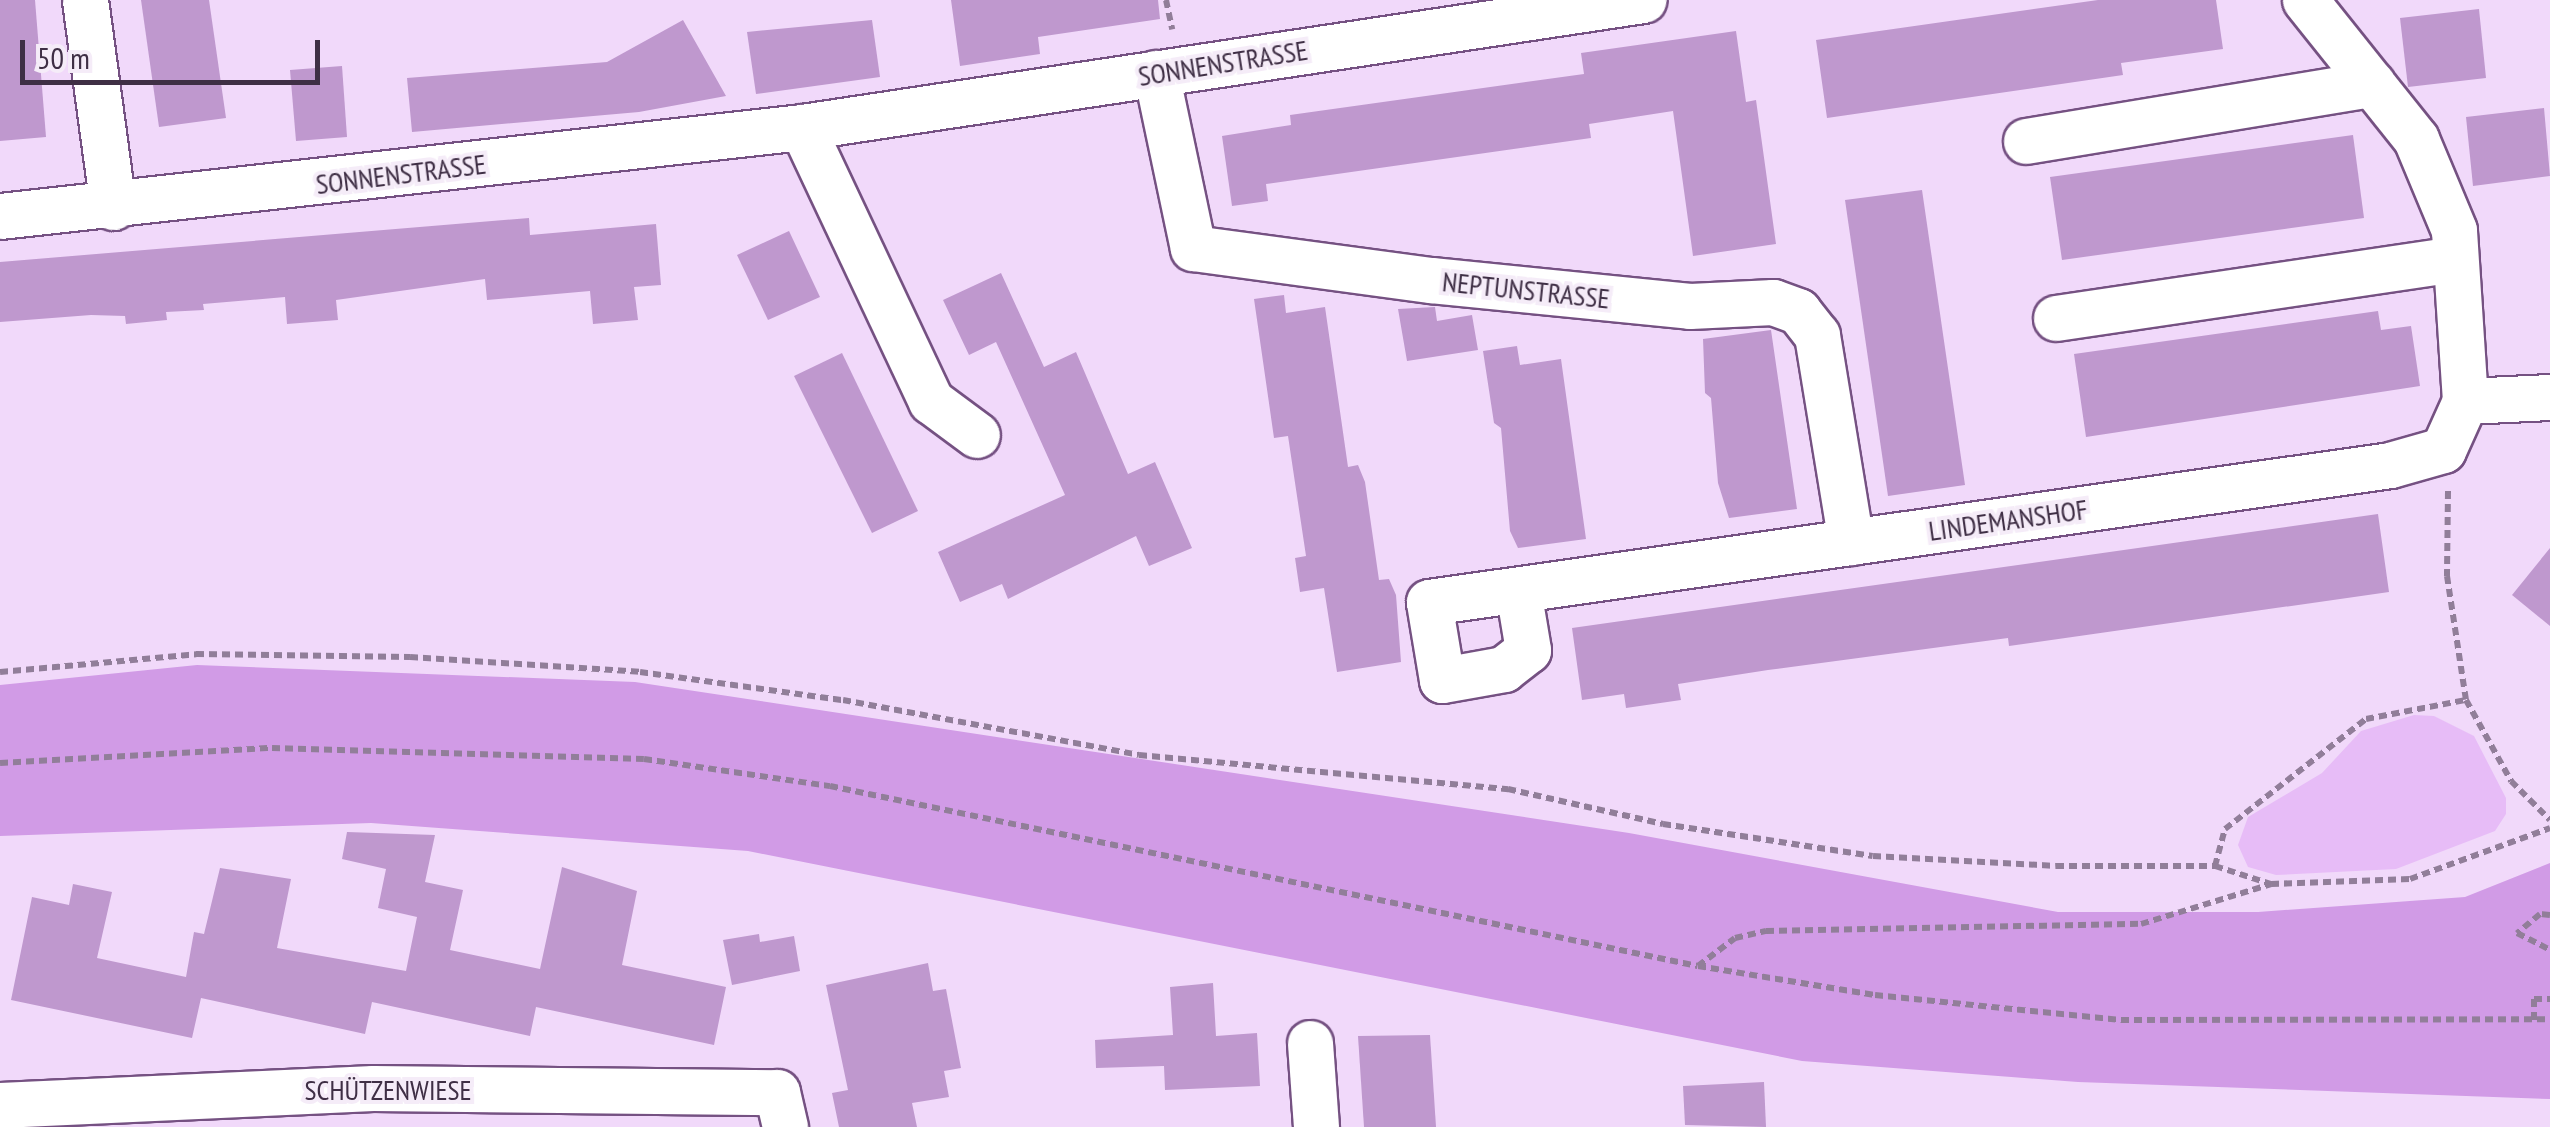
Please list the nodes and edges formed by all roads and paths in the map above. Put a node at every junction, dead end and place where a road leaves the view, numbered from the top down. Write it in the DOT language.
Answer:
graph roads {
  1 [pos="85,0"];
  2 [pos="1644,0"];
  3 [pos="2306,0"];
  4 [pos="1156,74"];
  5 [pos="2372,84"];
  6 [pos="802,127"];
  7 [pos="2026,141"];
  8 [pos="113,207"];
  9 [pos="0,216"];
  10 [pos="2455,259"];
  11 [pos="2056,318"];
  12 [pos="2550,397"];
  13 [pos="2465,401"];
  14 [pos="978,436"];
  15 [pos="2443,450"];
  16 [pos="1850,542"];
  17 [pos="1518,590"];
  18 [pos="0,672"];
  19 [pos="2466,700"];
  20 [pos="0,763"];
  21 [pos="2550,820"];
  22 [pos="2550,828"];
  23 [pos="2215,866"];
  24 [pos="2271,884"];
  25 [pos="2550,915"];
  26 [pos="2550,950"];
  27 [pos="1698,966"];
  28 [pos="2550,999"];
  29 [pos="2550,1019"];
  30 [pos="2534,1020"];
  31 [pos="1310,1044"];
  32 [pos="0,1105"];
  33 [pos="781,1109"];
  34 [pos="1316,1127"];
  1 -- 8 [label="street"];
  2 -- 4 [label="street, SONNENSTRASSE"];
  3 -- 5 [label="street"];
  4 -- 6 [label="street, SONNENSTRASSE"];
  4 -- 16 [label="street, NEPTUNSTRASSE"];
  5 -- 7 [label="street"];
  5 -- 10 [label="street"];
  6 -- 8 [label="street, SONNENSTRASSE"];
  6 -- 14 [label="street"];
  8 -- 9 [label="street, SONNENSTRASSE"];
  10 -- 11 [label="street"];
  10 -- 13 [label="street"];
  12 -- 13 [label="street"];
  13 -- 15 [label="street"];
  15 -- 16 [label="street, LINDEMANSHOF"];
  15 -- 19 [label="path"];
  16 -- 17 [label="street, LINDEMANSHOF"];
  18 -- 23 [label="path"];
  19 -- 21 [label="path"];
  19 -- 23 [label="path"];
  20 -- 27 [label="path"];
  22 -- 24 [label="path"];
  23 -- 24 [label="path"];
  24 -- 27 [label="path"];
  25 -- 26 [label="path"];
  27 -- 30 [label="path"];
  28 -- 30 [label="path"];
  29 -- 30 [label="path"];
  31 -- 34 [label="street"];
  32 -- 33 [label="street, SCHÜTZENWIESE"];
}
